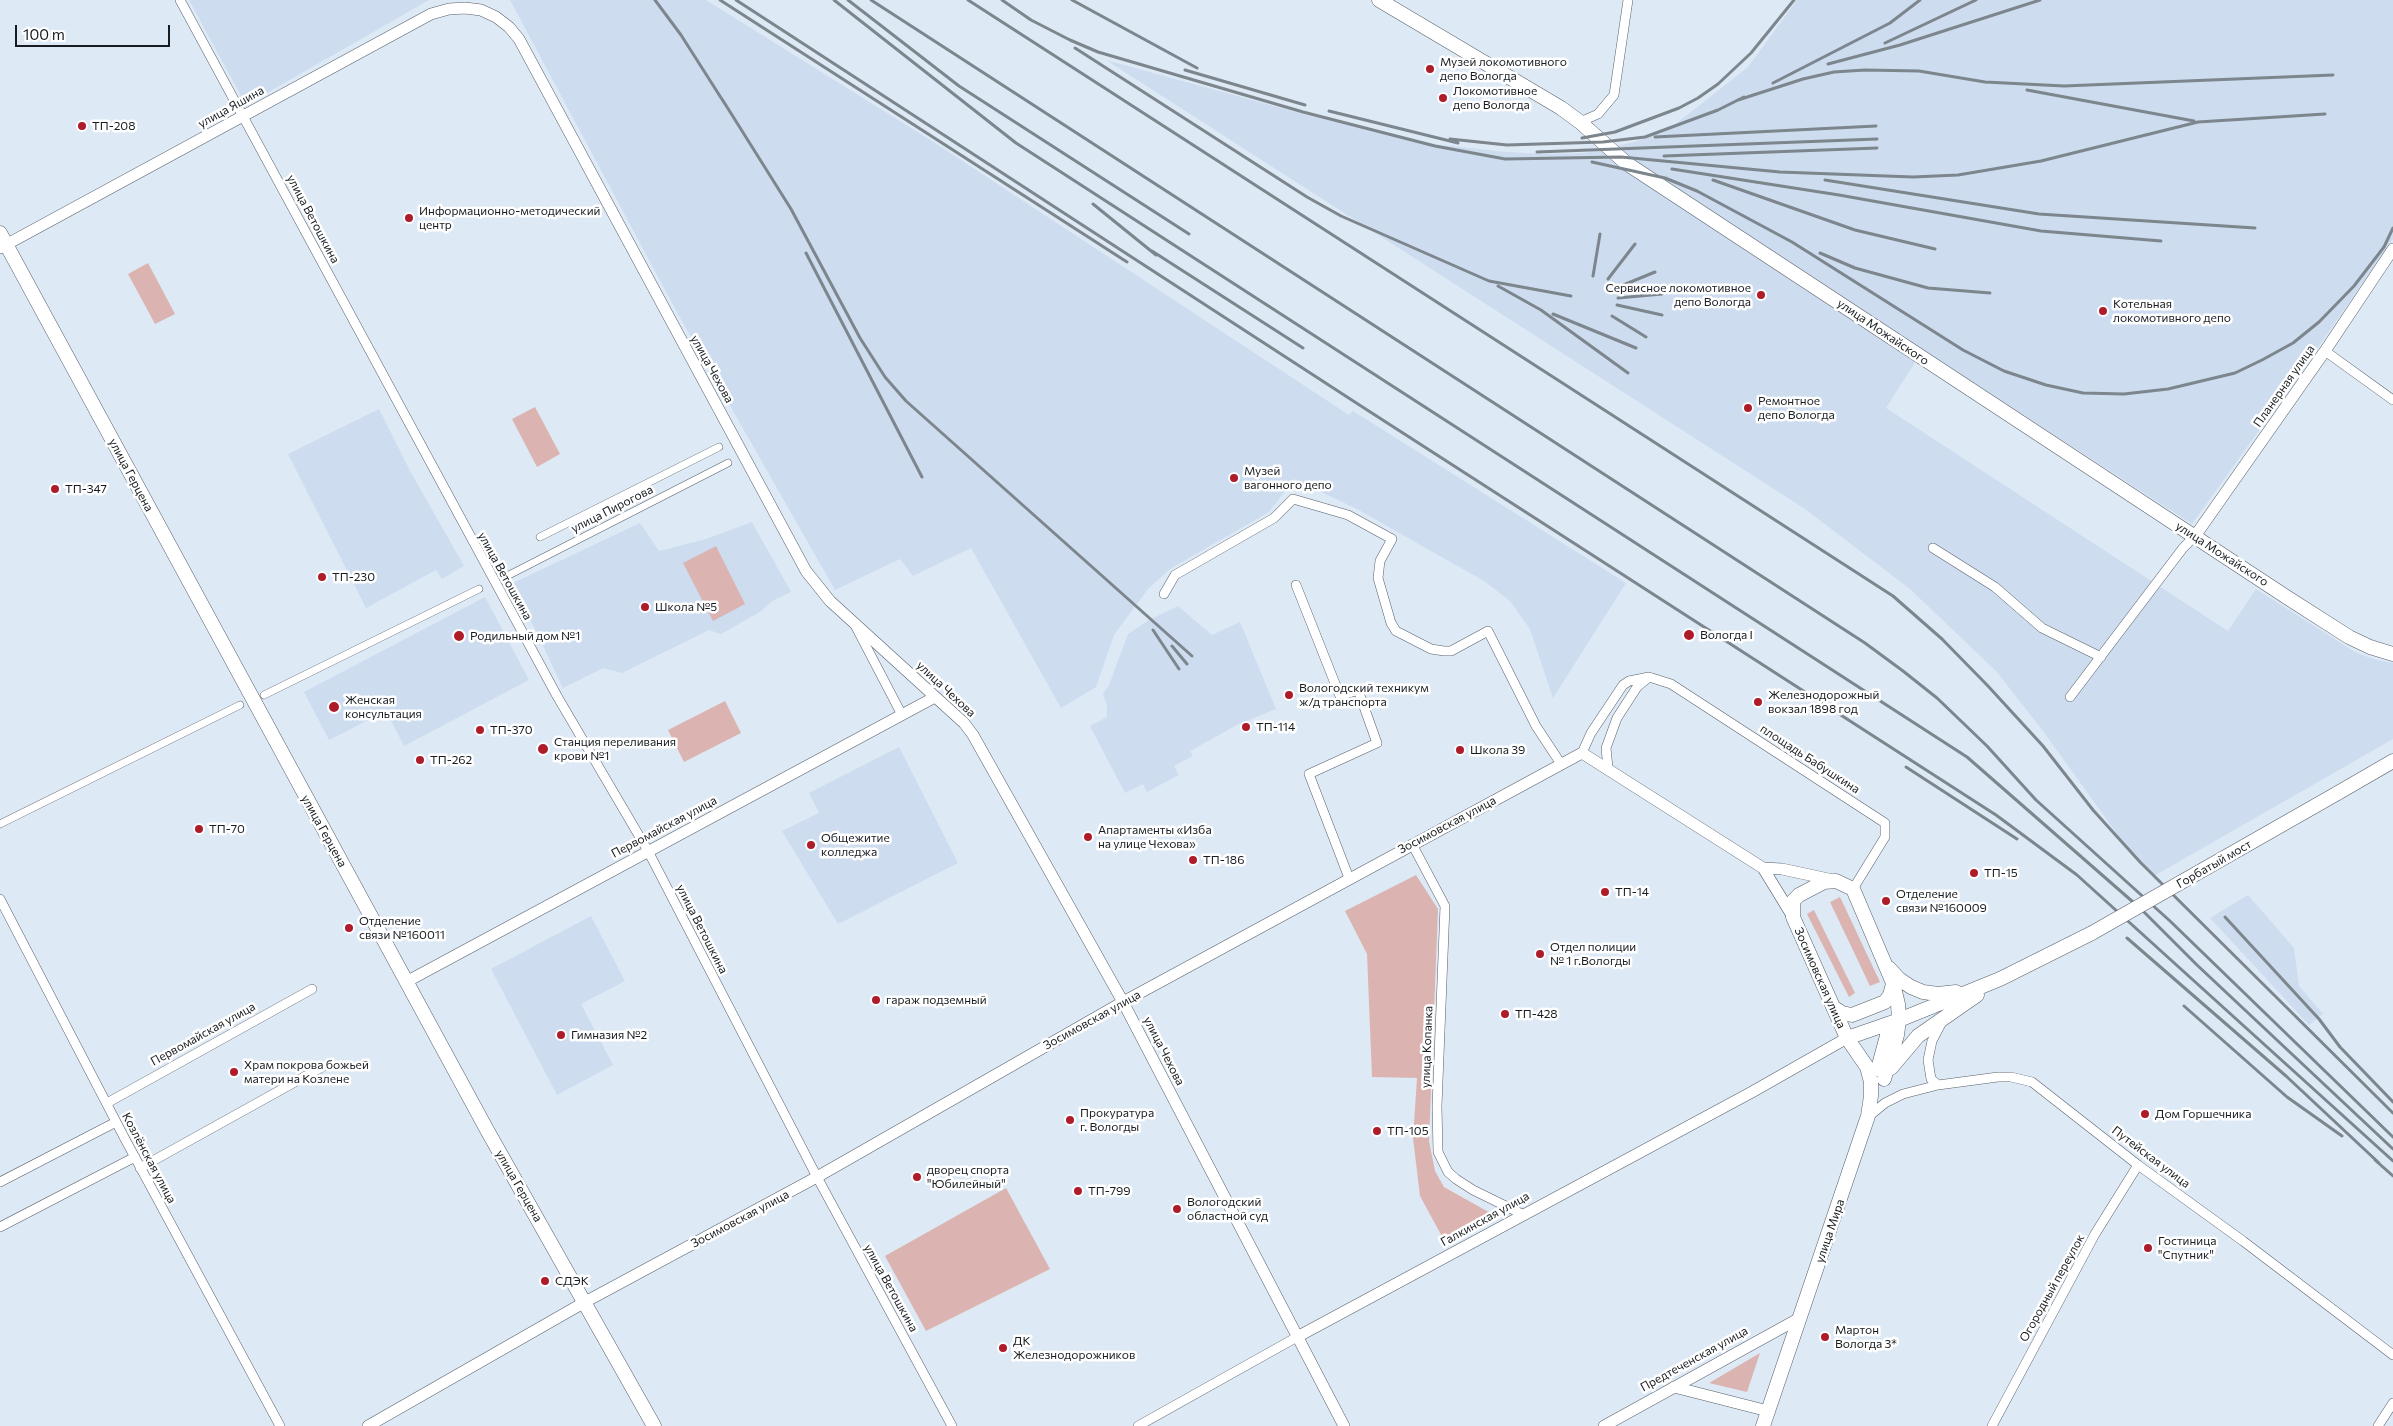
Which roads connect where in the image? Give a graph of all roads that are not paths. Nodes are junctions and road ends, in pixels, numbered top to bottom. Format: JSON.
{"nodes":[{"id":1,"x":180,"y":0,"type":"edge"},
{"id":2,"x":1379,"y":0,"type":"edge"},
{"id":3,"x":1628,"y":0,"type":"edge"},
{"id":4,"x":481,"y":10,"type":"joint"},
{"id":5,"x":244,"y":116,"type":"junction"},
{"id":6,"x":1580,"y":122,"type":"junction"},
{"id":7,"x":2,"y":242,"type":"edge"},
{"id":8,"x":2393,"y":249,"type":"edge"},
{"id":9,"x":2325,"y":351,"type":"junction"},
{"id":10,"x":2393,"y":400,"type":"edge"},
{"id":11,"x":719,"y":447,"type":"dead end"},
{"id":12,"x":728,"y":463,"type":"dead end"},
{"id":13,"x":2194,"y":536,"type":"junction"},
{"id":14,"x":540,"y":537,"type":"dead end"},
{"id":15,"x":1933,"y":548,"type":"dead end"},
{"id":16,"x":507,"y":576,"type":"dead end"},
{"id":17,"x":1296,"y":585,"type":"dead end"},
{"id":18,"x":479,"y":589,"type":"dead end"},
{"id":19,"x":1164,"y":594,"type":"dead end"},
{"id":20,"x":856,"y":626,"type":"junction"},
{"id":21,"x":2393,"y":654,"type":"edge"},
{"id":22,"x":2101,"y":657,"type":"junction"},
{"id":23,"x":1650,"y":677,"type":"junction"},
{"id":24,"x":264,"y":695,"type":"dead end"},
{"id":25,"x":935,"y":696,"type":"junction"},
{"id":26,"x":2070,"y":697,"type":"dead end"},
{"id":27,"x":240,"y":705,"type":"dead end"},
{"id":28,"x":902,"y":715,"type":"junction"},
{"id":29,"x":1582,"y":753,"type":"junction"},
{"id":30,"x":2393,"y":761,"type":"edge"},
{"id":31,"x":1561,"y":764,"type":"junction"},
{"id":32,"x":1608,"y":768,"type":"junction"},
{"id":33,"x":0,"y":824,"type":"edge"},
{"id":34,"x":1412,"y":844,"type":"junction"},
{"id":35,"x":648,"y":852,"type":"junction"},
{"id":36,"x":1763,"y":868,"type":"junction"},
{"id":37,"x":1349,"y":878,"type":"junction"},
{"id":38,"x":1836,"y":881,"type":"junction"},
{"id":39,"x":1855,"y":892,"type":"junction"},
{"id":40,"x":0,"y":899,"type":"edge"},
{"id":41,"x":1793,"y":917,"type":"junction"},
{"id":42,"x":1884,"y":961,"type":"junction"},
{"id":43,"x":2000,"y":979,"type":"junction"},
{"id":44,"x":406,"y":982,"type":"junction"},
{"id":45,"x":1893,"y":983,"type":"junction"},
{"id":46,"x":312,"y":989,"type":"dead end"},
{"id":47,"x":1123,"y":1002,"type":"junction"},
{"id":48,"x":1833,"y":1007,"type":"junction"},
{"id":49,"x":1944,"y":1017,"type":"junction"},
{"id":50,"x":1899,"y":1020,"type":"junction"},
{"id":51,"x":1847,"y":1038,"type":"junction"},
{"id":52,"x":322,"y":1067,"type":"dead end"},
{"id":53,"x":1884,"y":1079,"type":"junction"},
{"id":54,"x":1938,"y":1085,"type":"junction"},
{"id":55,"x":1871,"y":1096,"type":"junction"},
{"id":56,"x":107,"y":1103,"type":"junction"},
{"id":57,"x":1868,"y":1116,"type":"junction"},
{"id":58,"x":116,"y":1122,"type":"junction"},
{"id":59,"x":135,"y":1157,"type":"junction"},
{"id":60,"x":2138,"y":1165,"type":"junction"},
{"id":61,"x":140,"y":1168,"type":"junction"},
{"id":62,"x":817,"y":1177,"type":"junction"},
{"id":63,"x":0,"y":1182,"type":"edge"},
{"id":64,"x":1522,"y":1214,"type":"junction"},
{"id":65,"x":0,"y":1227,"type":"edge"},
{"id":66,"x":585,"y":1302,"type":"junction"},
{"id":67,"x":1798,"y":1319,"type":"junction"},
{"id":68,"x":1297,"y":1337,"type":"junction"},
{"id":69,"x":2393,"y":1355,"type":"edge"},
{"id":70,"x":1674,"y":1387,"type":"junction"},
{"id":71,"x":2393,"y":1403,"type":"edge"},
{"id":72,"x":1768,"y":1411,"type":"junction"},
{"id":73,"x":280,"y":1426,"type":"edge"},
{"id":74,"x":368,"y":1426,"type":"edge"},
{"id":75,"x":654,"y":1426,"type":"edge"},
{"id":76,"x":952,"y":1426,"type":"edge"},
{"id":77,"x":1138,"y":1426,"type":"edge"},
{"id":78,"x":1344,"y":1426,"type":"edge"},
{"id":79,"x":1604,"y":1426,"type":"edge"},
{"id":80,"x":1763,"y":1426,"type":"edge"},
{"id":81,"x":1992,"y":1426,"type":"edge"},
{"id":82,"x":2378,"y":1426,"type":"edge"}],
"edges":[{"from":1,"to":5,"type":"street","name":"улица Ветошкина"},
{"from":2,"to":6,"type":"main road","name":"улица Можайского"},
{"from":3,"to":6,"type":"street"},
{"from":4,"to":5,"type":"street","name":"улица Яшина"},
{"from":4,"to":20,"type":"street","name":"улица Чехова"},
{"from":5,"to":7,"type":"street","name":"улица Яшина"},
{"from":5,"to":35,"type":"street","name":"улица Ветошкина"},
{"from":6,"to":13,"type":"main road","name":"улица Можайского"},
{"from":7,"to":44,"type":"main road","name":"улица Герцена"},
{"from":8,"to":9,"type":"street","name":"Планерная улица"},
{"from":9,"to":10,"type":"street"},
{"from":9,"to":13,"type":"street","name":"Планерная улица"},
{"from":11,"to":14,"type":"street","name":"улица Пирогова"},
{"from":12,"to":16,"type":"street","name":"улица Пирогова"},
{"from":13,"to":21,"type":"main road","name":"улица Можайского"},
{"from":13,"to":22,"type":"street"},
{"from":15,"to":22,"type":"street"},
{"from":17,"to":37,"type":"street"},
{"from":18,"to":24,"type":"street"},
{"from":19,"to":31,"type":"street"},
{"from":20,"to":25,"type":"street","name":"улица Чехова"},
{"from":20,"to":28,"type":"street"},
{"from":22,"to":26,"type":"street"},
{"from":23,"to":29,"type":"street"},
{"from":23,"to":32,"type":"street"},
{"from":23,"to":39,"type":"street","name":"площадь Бабушкина"},
{"from":25,"to":28,"type":"street","name":"Первомайская улица"},
{"from":25,"to":47,"type":"street","name":"улица Чехова"},
{"from":27,"to":33,"type":"street"},
{"from":28,"to":35,"type":"street","name":"Первомайская улица"},
{"from":29,"to":31,"type":"street","name":"Зосимовская улица"},
{"from":29,"to":32,"type":"street","name":"Зосимовская улица"},
{"from":30,"to":43,"type":"main road","name":"Горбатый мост","bridge":true},
{"from":31,"to":34,"type":"street","name":"Зосимовская улица"},
{"from":32,"to":36,"type":"street","name":"Зосимовская улица"},
{"from":34,"to":37,"type":"street","name":"Зосимовская улица"},
{"from":34,"to":64,"type":"street","name":"улица Копанка"},
{"from":35,"to":44,"type":"street","name":"Первомайская улица"},
{"from":35,"to":62,"type":"street","name":"улица Ветошкина"},
{"from":36,"to":38,"type":"street"},
{"from":36,"to":41,"type":"street","name":"Зосимовская улица"},
{"from":37,"to":47,"type":"street","name":"Зосимовская улица"},
{"from":38,"to":39,"type":"main road"},
{"from":38,"to":41,"type":"main road","name":"Зосимовская улица"},
{"from":39,"to":42,"type":"main road"},
{"from":40,"to":56,"type":"street","name":"Козлёнская улица"},
{"from":41,"to":48,"type":"main road","name":"Зосимовская улица"},
{"from":42,"to":43,"type":"main road"},
{"from":42,"to":45,"type":"main road"},
{"from":43,"to":49,"type":"main road"},
{"from":43,"to":50,"type":"main road"},
{"from":44,"to":66,"type":"main road","name":"улица Герцена"},
{"from":45,"to":48,"type":"main road"},
{"from":45,"to":50,"type":"main road"},
{"from":46,"to":56,"type":"street","name":"Первомайская улица"},
{"from":47,"to":62,"type":"street","name":"Зосимовская улица"},
{"from":47,"to":68,"type":"street","name":"улица Чехова"},
{"from":48,"to":51,"type":"main road","name":"Зосимовская улица"},
{"from":49,"to":53,"type":"main road"},
{"from":49,"to":54,"type":"street"},
{"from":50,"to":51,"type":"main road"},
{"from":50,"to":53,"type":"main road"},
{"from":50,"to":55,"type":"main road"},
{"from":51,"to":55,"type":"main road","name":"улица Мира"},
{"from":51,"to":64,"type":"street","name":"Галкинская улица"},
{"from":52,"to":61,"type":"street"},
{"from":53,"to":57,"type":"main road"},
{"from":54,"to":57,"type":"street","name":"Путейская улица"},
{"from":54,"to":60,"type":"street","name":"Путейская улица"},
{"from":55,"to":57,"type":"main road","name":"улица Мира"},
{"from":56,"to":58,"type":"street","name":"Козлёнская улица"},
{"from":57,"to":67,"type":"main road","name":"улица Мира"},
{"from":58,"to":59,"type":"street","name":"Козлёнская улица"},
{"from":58,"to":63,"type":"street"},
{"from":59,"to":61,"type":"street","name":"Козлёнская улица"},
{"from":59,"to":65,"type":"street"},
{"from":60,"to":69,"type":"street","name":"Путейская улица"},
{"from":60,"to":81,"type":"street","name":"Огородный переулок"},
{"from":61,"to":73,"type":"street","name":"Козлёнская улица"},
{"from":62,"to":66,"type":"street","name":"Зосимовская улица"},
{"from":62,"to":76,"type":"street","name":"улица Ветошкина"},
{"from":64,"to":68,"type":"street","name":"Галкинская улица"},
{"from":66,"to":74,"type":"street","name":"Зосимовская улица"},
{"from":66,"to":75,"type":"main road","name":"улица Герцена"},
{"from":67,"to":70,"type":"street","name":"Предтеченская улица"},
{"from":67,"to":72,"type":"main road","name":"улица Мира"},
{"from":68,"to":77,"type":"street","name":"Галкинская улица"},
{"from":68,"to":78,"type":"street","name":"улица Чехова"},
{"from":70,"to":72,"type":"street"},
{"from":70,"to":79,"type":"street","name":"Предтеченская улица"},
{"from":71,"to":82,"type":"street"},
{"from":72,"to":80,"type":"main road","name":"улица Мира"}]}
